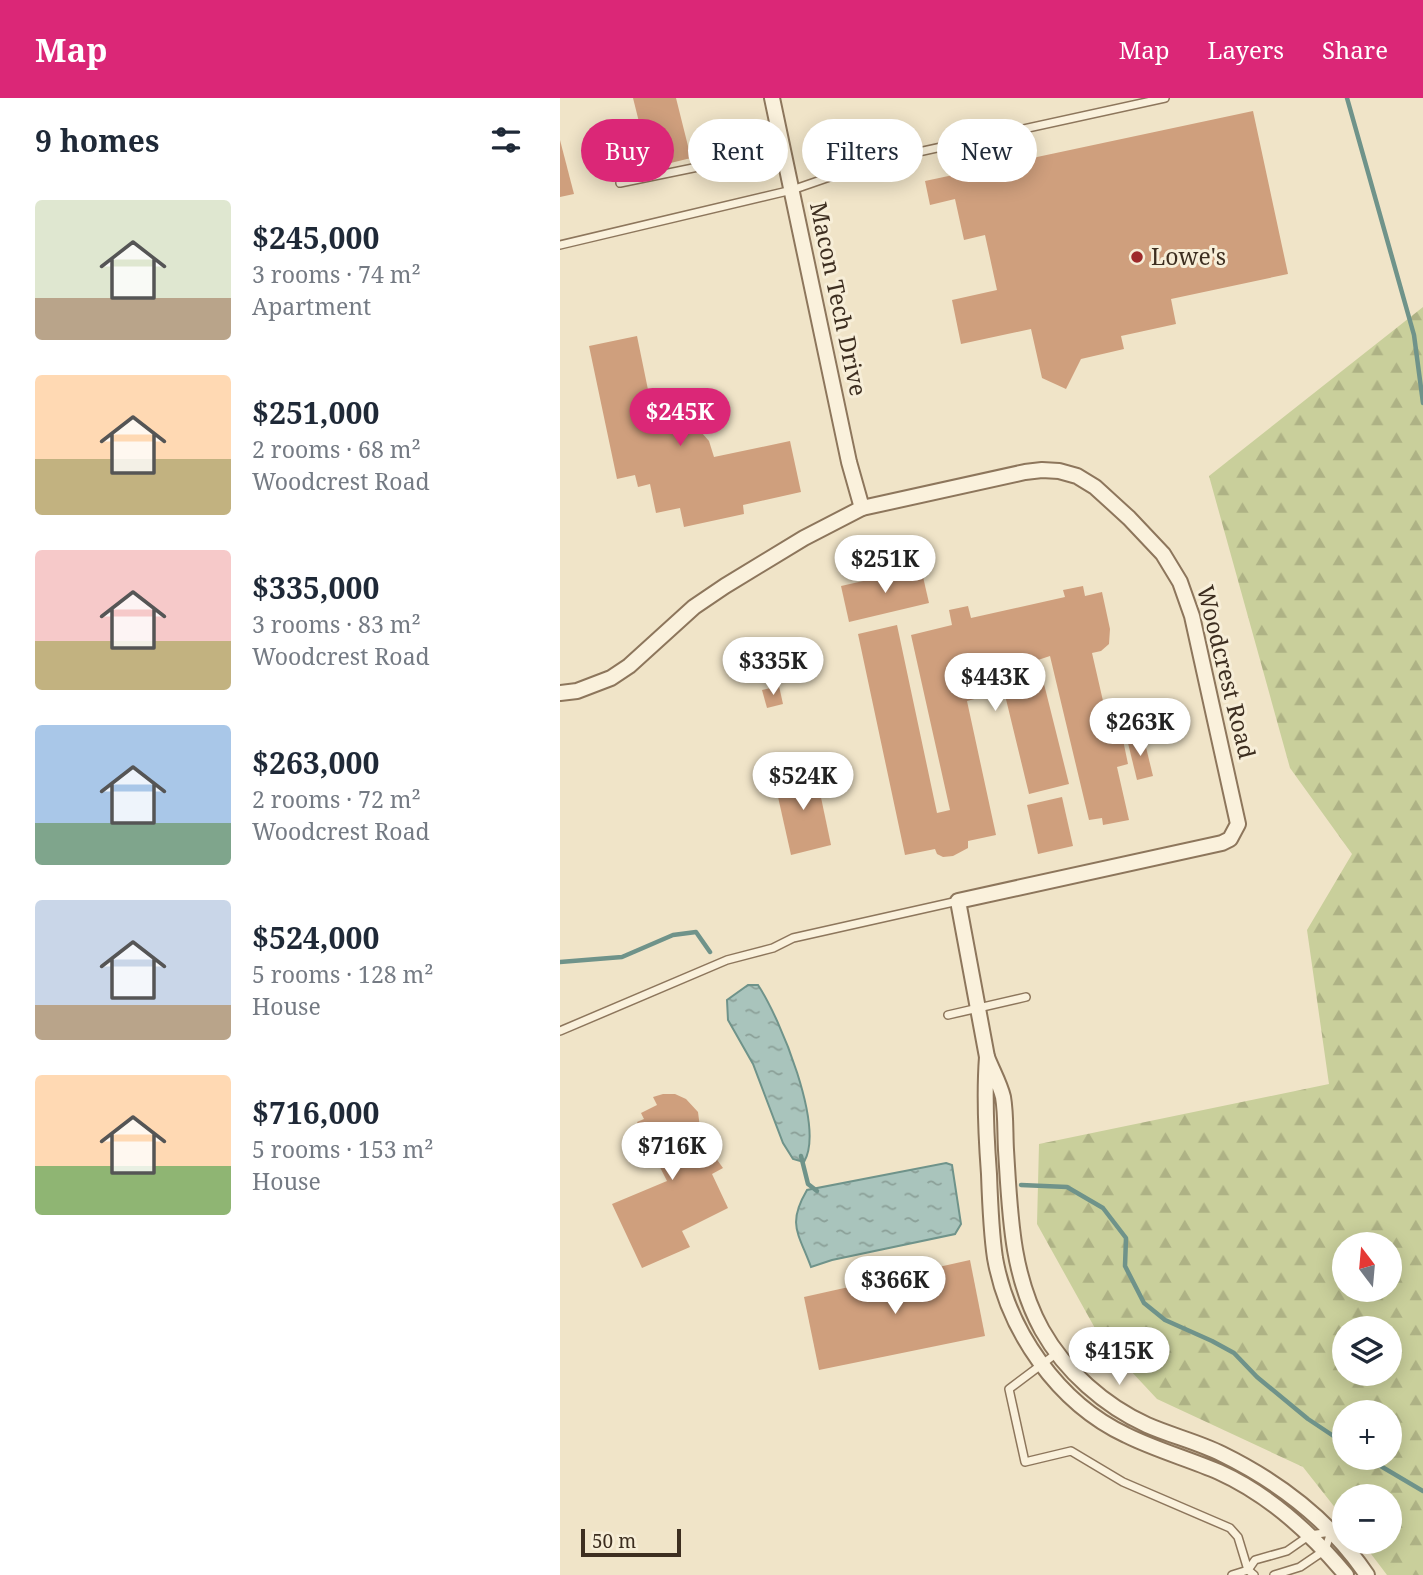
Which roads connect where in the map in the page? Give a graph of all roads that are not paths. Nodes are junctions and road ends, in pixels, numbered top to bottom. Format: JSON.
{"nodes":[{"id":1,"x":772,"y":98,"type":"edge"},
{"id":2,"x":1164,"y":98,"type":"edge"},
{"id":3,"x":688,"y":169,"type":"edge"},
{"id":4,"x":620,"y":183,"type":"dead end"},
{"id":5,"x":792,"y":190,"type":"junction"},
{"id":6,"x":560,"y":244,"type":"edge"},
{"id":7,"x":862,"y":508,"type":"junction"},
{"id":8,"x":560,"y":693,"type":"edge"},
{"id":9,"x":958,"y":901,"type":"junction"},
{"id":10,"x":1026,"y":997,"type":"dead end"},
{"id":11,"x":978,"y":1008,"type":"junction"},
{"id":12,"x":948,"y":1015,"type":"dead end"},
{"id":13,"x":560,"y":1031,"type":"edge"},
{"id":14,"x":987,"y":1057,"type":"junction"},
{"id":15,"x":1057,"y":1353,"type":"junction"},
{"id":16,"x":1042,"y":1364,"type":"junction"},
{"id":17,"x":1331,"y":1532,"type":"junction"},
{"id":18,"x":1310,"y":1535,"type":"junction"},
{"id":19,"x":1325,"y":1549,"type":"junction"},
{"id":20,"x":1251,"y":1573,"type":"edge"},
{"id":21,"x":1232,"y":1575,"type":"edge"},
{"id":22,"x":1274,"y":1575,"type":"edge"},
{"id":23,"x":1346,"y":1575,"type":"edge"},
{"id":24,"x":1367,"y":1575,"type":"edge"}],
"edges":[{"from":1,"to":5,"type":"street","name":"Macon Tech Drive"},
{"from":2,"to":5,"type":"lane"},
{"from":3,"to":4,"type":"lane"},
{"from":5,"to":6,"type":"lane"},
{"from":5,"to":7,"type":"street","name":"Macon Tech Drive"},
{"from":7,"to":8,"type":"street","name":"Woodcrest Road"},
{"from":7,"to":9,"type":"street","name":"Woodcrest Road"},
{"from":9,"to":11,"type":"street"},
{"from":9,"to":13,"type":"lane"},
{"from":10,"to":11,"type":"lane"},
{"from":11,"to":12,"type":"lane"},
{"from":11,"to":14,"type":"street"},
{"from":14,"to":15,"type":"street"},
{"from":14,"to":16,"type":"street"},
{"from":15,"to":16,"type":"lane"},
{"from":15,"to":17,"type":"street"},
{"from":16,"to":18,"type":"street"},
{"from":16,"to":20,"type":"lane"},
{"from":17,"to":18,"type":"lane"},
{"from":17,"to":19,"type":"lane"},
{"from":17,"to":24,"type":"street"},
{"from":18,"to":19,"type":"street"},
{"from":18,"to":20,"type":"lane"},
{"from":19,"to":22,"type":"lane"},
{"from":19,"to":23,"type":"street"},
{"from":20,"to":21,"type":"lane"}]}
